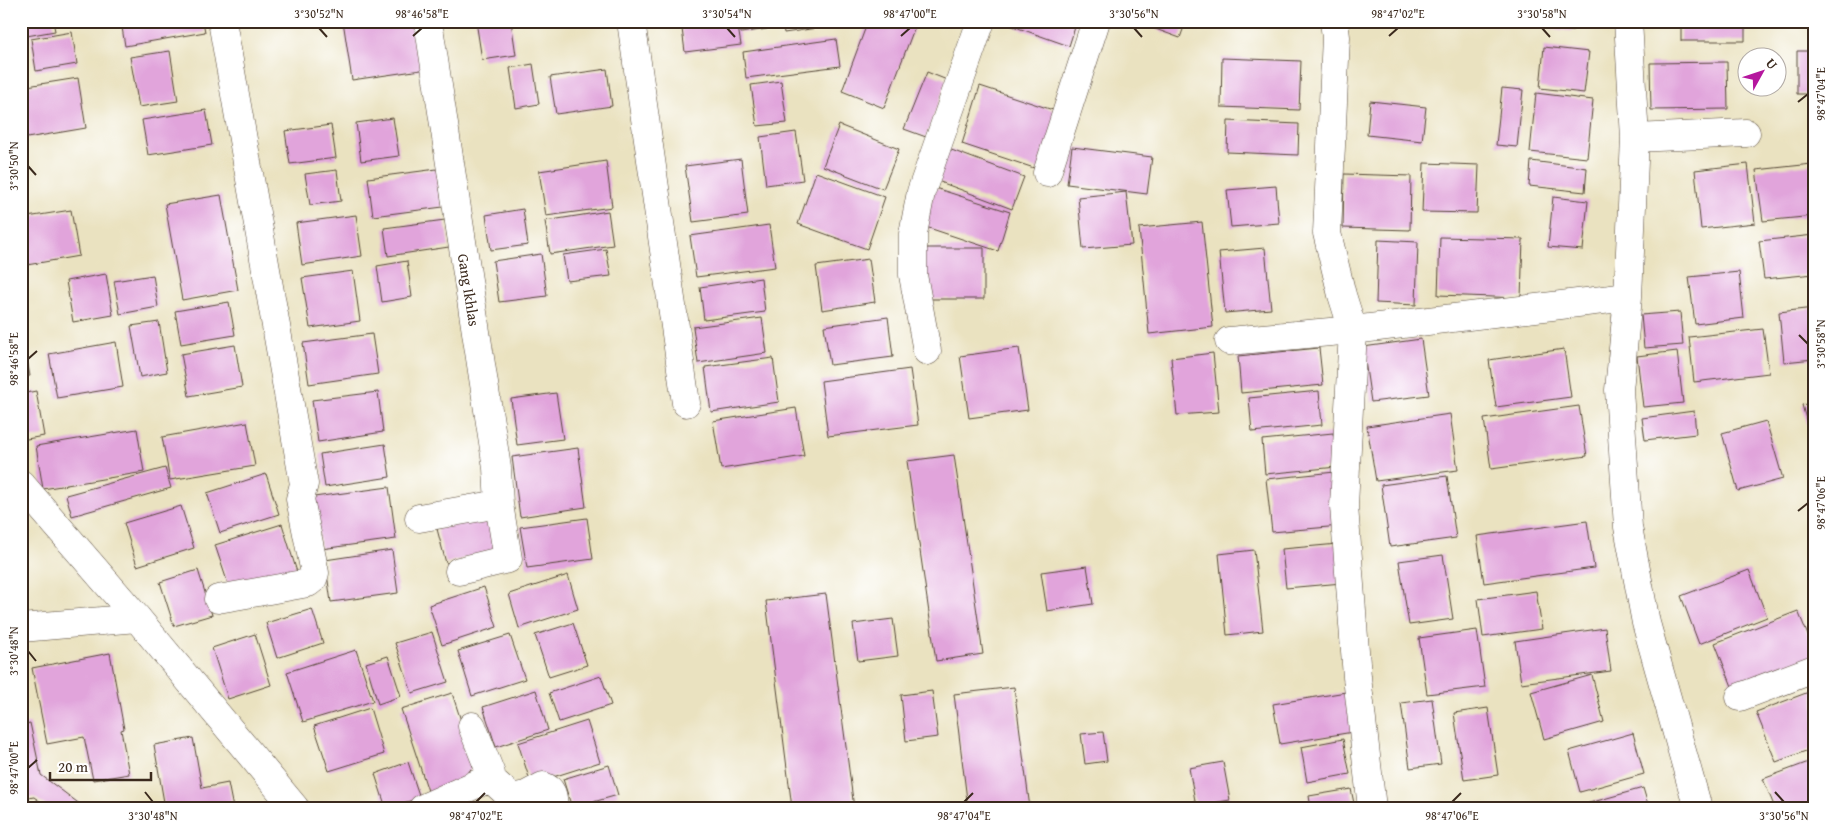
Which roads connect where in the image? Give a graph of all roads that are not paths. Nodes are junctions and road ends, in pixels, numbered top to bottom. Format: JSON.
{"nodes":[{"id":1,"x":222,"y":21,"type":"edge"},
{"id":2,"x":428,"y":21,"type":"edge"},
{"id":3,"x":631,"y":21,"type":"edge"},
{"id":4,"x":982,"y":21,"type":"edge"},
{"id":5,"x":1096,"y":21,"type":"edge"},
{"id":6,"x":1334,"y":21,"type":"edge"},
{"id":7,"x":1628,"y":21,"type":"edge"},
{"id":8,"x":1746,"y":133,"type":"dead end"},
{"id":9,"x":1635,"y":138,"type":"junction"},
{"id":10,"x":1047,"y":173,"type":"dead end"},
{"id":11,"x":1628,"y":297,"type":"junction"},
{"id":12,"x":1354,"y":330,"type":"junction"},
{"id":13,"x":1229,"y":341,"type":"dead end"},
{"id":14,"x":927,"y":351,"type":"dead end"},
{"id":15,"x":686,"y":403,"type":"dead end"},
{"id":16,"x":21,"y":484,"type":"edge"},
{"id":17,"x":499,"y":504,"type":"junction"},
{"id":18,"x":419,"y":518,"type":"dead end"},
{"id":19,"x":459,"y":571,"type":"dead end"},
{"id":20,"x":218,"y":599,"type":"dead end"},
{"id":21,"x":137,"y":618,"type":"junction"},
{"id":22,"x":21,"y":628,"type":"edge"},
{"id":23,"x":1814,"y":669,"type":"edge"},
{"id":24,"x":1740,"y":697,"type":"dead end"},
{"id":25,"x":472,"y":726,"type":"dead end"},
{"id":26,"x":490,"y":778,"type":"junction"},
{"id":27,"x":295,"y":808,"type":"edge"},
{"id":28,"x":423,"y":808,"type":"edge"},
{"id":29,"x":554,"y":808,"type":"edge"},
{"id":30,"x":1372,"y":808,"type":"edge"},
{"id":31,"x":1698,"y":808,"type":"edge"}],
"edges":[{"from":1,"to":20,"type":"street"},
{"from":2,"to":17,"type":"street","name":"Gang Ikhlas"},
{"from":3,"to":15,"type":"street"},
{"from":4,"to":14,"type":"street"},
{"from":5,"to":10,"type":"street"},
{"from":6,"to":12,"type":"street"},
{"from":7,"to":9,"type":"street"},
{"from":8,"to":9,"type":"street"},
{"from":9,"to":11,"type":"street"},
{"from":11,"to":12,"type":"street"},
{"from":11,"to":31,"type":"street"},
{"from":12,"to":13,"type":"street"},
{"from":12,"to":30,"type":"street"},
{"from":16,"to":21,"type":"street"},
{"from":17,"to":18,"type":"street"},
{"from":17,"to":19,"type":"street","name":"Gang Ikhlas"},
{"from":21,"to":22,"type":"street"},
{"from":21,"to":27,"type":"street"},
{"from":23,"to":24,"type":"street"},
{"from":25,"to":26,"type":"street"},
{"from":26,"to":28,"type":"street"},
{"from":26,"to":29,"type":"street"}]}
